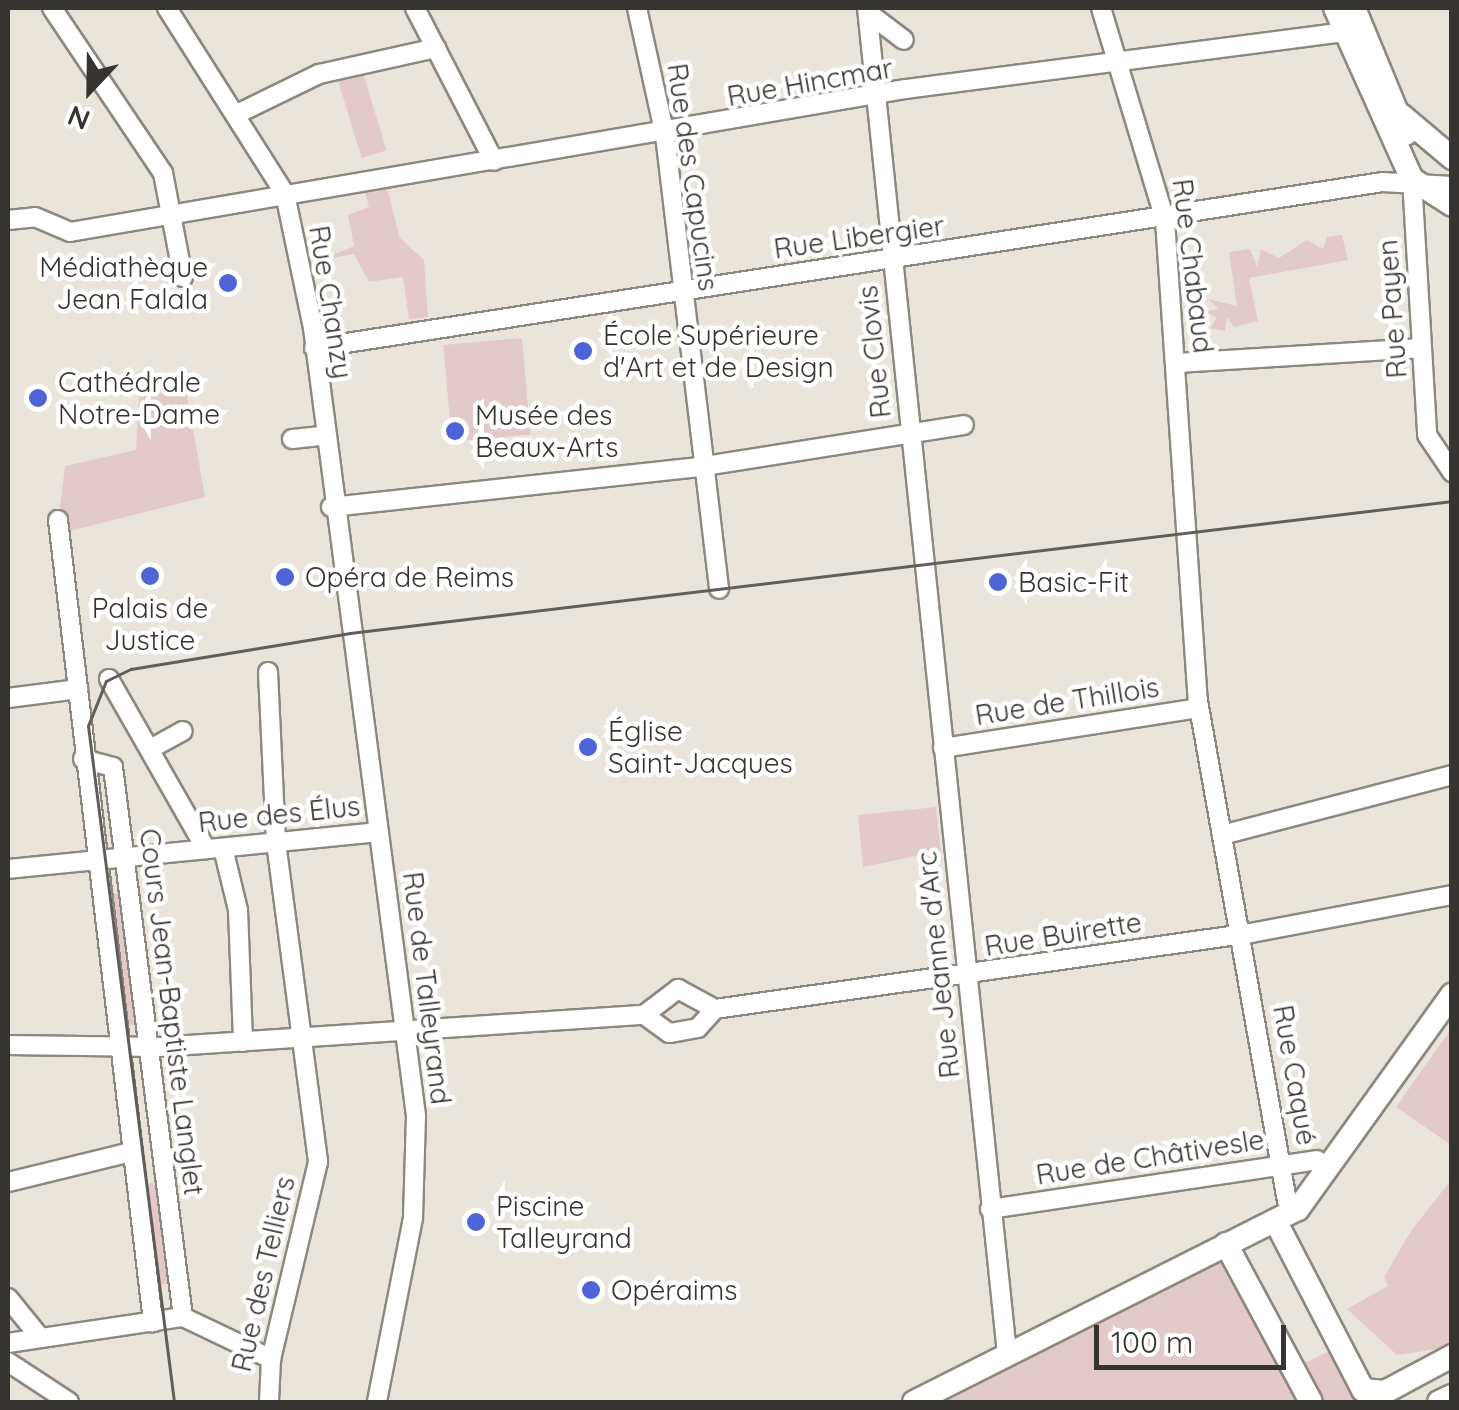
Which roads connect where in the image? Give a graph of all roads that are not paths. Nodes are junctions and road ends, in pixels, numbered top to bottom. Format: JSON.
{"nodes":[{"id":1,"x":52,"y":8,"type":"edge"},
{"id":2,"x":167,"y":8,"type":"edge"},
{"id":3,"x":415,"y":8,"type":"edge"},
{"id":4,"x":637,"y":8,"type":"edge"},
{"id":5,"x":867,"y":8,"type":"edge"},
{"id":6,"x":1101,"y":8,"type":"edge"},
{"id":7,"x":1335,"y":8,"type":"edge"},
{"id":8,"x":1354,"y":8,"type":"edge"},
{"id":9,"x":1346,"y":32,"type":"junction"},
{"id":10,"x":904,"y":40,"type":"dead end"},
{"id":11,"x":436,"y":48,"type":"junction"},
{"id":12,"x":1120,"y":65,"type":"junction"},
{"id":13,"x":876,"y":96,"type":"junction"},
{"id":14,"x":241,"y":112,"type":"junction"},
{"id":15,"x":1401,"y":115,"type":"junction"},
{"id":16,"x":665,"y":135,"type":"junction"},
{"id":17,"x":1452,"y":158,"type":"edge"},
{"id":18,"x":494,"y":161,"type":"junction"},
{"id":19,"x":1412,"y":179,"type":"junction"},
{"id":20,"x":1452,"y":186,"type":"edge"},
{"id":21,"x":285,"y":194,"type":"junction"},
{"id":22,"x":1452,"y":204,"type":"edge"},
{"id":23,"x":176,"y":216,"type":"junction"},
{"id":24,"x":8,"y":217,"type":"edge"},
{"id":25,"x":1165,"y":220,"type":"junction"},
{"id":26,"x":892,"y":260,"type":"junction"},
{"id":27,"x":183,"y":278,"type":"dead end"},
{"id":28,"x":681,"y":292,"type":"junction"},
{"id":29,"x":314,"y":348,"type":"junction"},
{"id":30,"x":1422,"y":348,"type":"junction"},
{"id":31,"x":1178,"y":363,"type":"junction"},
{"id":32,"x":964,"y":425,"type":"dead end"},
{"id":33,"x":910,"y":435,"type":"junction"},
{"id":34,"x":322,"y":436,"type":"junction"},
{"id":35,"x":292,"y":439,"type":"dead end"},
{"id":36,"x":703,"y":467,"type":"junction"},
{"id":37,"x":1452,"y":472,"type":"edge"},
{"id":38,"x":331,"y":507,"type":"junction"},
{"id":39,"x":58,"y":520,"type":"dead end"},
{"id":40,"x":924,"y":572,"type":"joint"},
{"id":41,"x":719,"y":589,"type":"dead end"},
{"id":42,"x":350,"y":639,"type":"joint"},
{"id":43,"x":268,"y":672,"type":"dead end"},
{"id":44,"x":110,"y":679,"type":"dead end"},
{"id":45,"x":78,"y":689,"type":"junction"},
{"id":46,"x":8,"y":698,"type":"edge"},
{"id":47,"x":1199,"y":708,"type":"junction"},
{"id":48,"x":183,"y":731,"type":"dead end"},
{"id":49,"x":152,"y":748,"type":"junction"},
{"id":50,"x":943,"y":748,"type":"junction"},
{"id":51,"x":83,"y":759,"type":"junction"},
{"id":52,"x":1452,"y":775,"type":"edge"},
{"id":53,"x":377,"y":832,"type":"junction"},
{"id":54,"x":1222,"y":835,"type":"junction"},
{"id":55,"x":276,"y":842,"type":"junction"},
{"id":56,"x":214,"y":849,"type":"junction"},
{"id":57,"x":125,"y":858,"type":"junction"},
{"id":58,"x":96,"y":860,"type":"junction"},
{"id":59,"x":8,"y":870,"type":"edge"},
{"id":60,"x":1452,"y":894,"type":"edge"},
{"id":61,"x":1240,"y":934,"type":"junction"},
{"id":62,"x":965,"y":976,"type":"junction"},
{"id":63,"x":1452,"y":995,"type":"edge"},
{"id":64,"x":715,"y":1008,"type":"junction"},
{"id":65,"x":644,"y":1015,"type":"junction"},
{"id":66,"x":409,"y":1031,"type":"junction"},
{"id":67,"x":300,"y":1038,"type":"junction"},
{"id":68,"x":243,"y":1042,"type":"junction"},
{"id":69,"x":8,"y":1045,"type":"edge"},
{"id":70,"x":153,"y":1047,"type":"junction"},
{"id":71,"x":117,"y":1048,"type":"junction"},
{"id":72,"x":1352,"y":1125,"type":"junction"},
{"id":73,"x":131,"y":1152,"type":"junction"},
{"id":74,"x":1317,"y":1160,"type":"junction"},
{"id":75,"x":1280,"y":1165,"type":"junction"},
{"id":76,"x":8,"y":1182,"type":"edge"},
{"id":77,"x":1287,"y":1201,"type":"junction"},
{"id":78,"x":990,"y":1209,"type":"junction"},
{"id":79,"x":1278,"y":1224,"type":"junction"},
{"id":80,"x":1226,"y":1244,"type":"junction"},
{"id":81,"x":180,"y":1297,"type":"junction"},
{"id":82,"x":8,"y":1298,"type":"edge"},
{"id":83,"x":150,"y":1300,"type":"junction"},
{"id":84,"x":183,"y":1316,"type":"junction"},
{"id":85,"x":153,"y":1322,"type":"junction"},
{"id":86,"x":40,"y":1336,"type":"junction"},
{"id":87,"x":8,"y":1343,"type":"edge"},
{"id":88,"x":1006,"y":1353,"type":"junction"},
{"id":89,"x":1452,"y":1356,"type":"edge"},
{"id":90,"x":271,"y":1359,"type":"junction"},
{"id":91,"x":8,"y":1362,"type":"edge"},
{"id":92,"x":1452,"y":1370,"type":"edge"},
{"id":93,"x":1452,"y":1396,"type":"edge"},
{"id":94,"x":62,"y":1400,"type":"edge"},
{"id":95,"x":269,"y":1402,"type":"edge"},
{"id":96,"x":378,"y":1402,"type":"edge"},
{"id":97,"x":914,"y":1402,"type":"edge"},
{"id":98,"x":1311,"y":1402,"type":"edge"},
{"id":99,"x":1398,"y":1402,"type":"edge"},
{"id":100,"x":1439,"y":1402,"type":"edge"}],
"edges":[{"from":1,"to":23,"type":"street"},
{"from":2,"to":14,"type":"street","name":"Rue Chanzy"},
{"from":3,"to":11,"type":"street"},
{"from":4,"to":16,"type":"street","name":"Rue des Capucins"},
{"from":5,"to":10,"type":"street"},
{"from":5,"to":13,"type":"street","name":"Rue Clovis"},
{"from":6,"to":12,"type":"street","name":"Rue Chabaud"},
{"from":7,"to":9,"type":"main road"},
{"from":8,"to":15,"type":"main road"},
{"from":9,"to":12,"type":"street","name":"Rue Hincmar"},
{"from":9,"to":19,"type":"main road"},
{"from":11,"to":14,"type":"street"},
{"from":11,"to":18,"type":"street"},
{"from":12,"to":13,"type":"street","name":"Rue Hincmar"},
{"from":12,"to":25,"type":"street","name":"Rue Chabaud"},
{"from":13,"to":16,"type":"street","name":"Rue Hincmar"},
{"from":13,"to":26,"type":"street","name":"Rue Clovis"},
{"from":14,"to":21,"type":"street","name":"Rue Chanzy"},
{"from":15,"to":17,"type":"main road"},
{"from":15,"to":19,"type":"main road"},
{"from":16,"to":18,"type":"street","name":"Rue Hincmar"},
{"from":16,"to":28,"type":"street","name":"Rue des Capucins"},
{"from":18,"to":21,"type":"street","name":"Rue Hincmar"},
{"from":19,"to":20,"type":"street","name":"Rue Libergier"},
{"from":19,"to":22,"type":"main road"},
{"from":19,"to":25,"type":"street","name":"Rue Libergier"},
{"from":19,"to":30,"type":"street","name":"Rue Payen"},
{"from":21,"to":23,"type":"street","name":"Rue Hincmar"},
{"from":21,"to":29,"type":"street","name":"Rue Chanzy"},
{"from":23,"to":24,"type":"street","name":"Rue Hincmar"},
{"from":23,"to":27,"type":"street"},
{"from":25,"to":26,"type":"street","name":"Rue Libergier"},
{"from":25,"to":31,"type":"street","name":"Rue Chabaud"},
{"from":26,"to":28,"type":"street","name":"Rue Libergier"},
{"from":26,"to":33,"type":"street","name":"Rue Clovis"},
{"from":28,"to":29,"type":"street","name":"Rue Libergier"},
{"from":28,"to":36,"type":"street","name":"Rue des Capucins"},
{"from":29,"to":34,"type":"street","name":"Rue Chanzy"},
{"from":30,"to":31,"type":"street"},
{"from":30,"to":37,"type":"street","name":"Rue Payen"},
{"from":31,"to":47,"type":"street","name":"Rue Chabaud"},
{"from":32,"to":33,"type":"street"},
{"from":33,"to":36,"type":"street"},
{"from":33,"to":40,"type":"street","name":"Rue Clovis"},
{"from":34,"to":35,"type":"street"},
{"from":34,"to":38,"type":"street","name":"Rue Chanzy"},
{"from":36,"to":38,"type":"street"},
{"from":36,"to":41,"type":"street","name":"Rue des Capucins"},
{"from":38,"to":42,"type":"street","name":"Rue Chanzy"},
{"from":39,"to":45,"type":"street","name":"Cours Jean-Baptiste Langlet"},
{"from":40,"to":50,"type":"street","name":"Rue Jeanne d'Arc"},
{"from":42,"to":53,"type":"street","name":"Rue de Talleyrand"},
{"from":43,"to":55,"type":"street","name":"Rue des Telliers"},
{"from":44,"to":49,"type":"street"},
{"from":45,"to":46,"type":"street"},
{"from":45,"to":51,"type":"street","name":"Cours Jean-Baptiste Langlet"},
{"from":47,"to":50,"type":"street","name":"Rue de Thillois"},
{"from":47,"to":54,"type":"street","name":"Rue Caqué"},
{"from":48,"to":49,"type":"street"},
{"from":49,"to":56,"type":"street"},
{"from":50,"to":62,"type":"street","name":"Rue Jeanne d'Arc"},
{"from":51,"to":57,"type":"street","name":"Cours Jean-Baptiste Langlet"},
{"from":51,"to":58,"type":"street","name":"Cours Jean-Baptiste Langlet"},
{"from":52,"to":54,"type":"street"},
{"from":53,"to":55,"type":"street","name":"Rue des Élus"},
{"from":53,"to":66,"type":"street","name":"Rue de Talleyrand"},
{"from":54,"to":61,"type":"street","name":"Rue Caqué"},
{"from":55,"to":56,"type":"street","name":"Rue des Élus"},
{"from":55,"to":67,"type":"street","name":"Rue des Telliers"},
{"from":56,"to":57,"type":"street","name":"Rue des Élus"},
{"from":56,"to":68,"type":"street"},
{"from":57,"to":58,"type":"street","name":"Rue des Élus"},
{"from":57,"to":70,"type":"street","name":"Cours Jean-Baptiste Langlet"},
{"from":58,"to":59,"type":"street","name":"Rue des Élus"},
{"from":58,"to":71,"type":"street","name":"Cours Jean-Baptiste Langlet"},
{"from":60,"to":61,"type":"street","name":"Rue Buirette"},
{"from":61,"to":62,"type":"street","name":"Rue Buirette"},
{"from":61,"to":75,"type":"street","name":"Rue Caqué"},
{"from":62,"to":64,"type":"street","name":"Rue Buirette"},
{"from":62,"to":78,"type":"street","name":"Rue Jeanne d'Arc"},
{"from":63,"to":72,"type":"main road"},
{"from":64,"to":65,"type":"street"},
{"from":64,"to":65,"type":"street"},
{"from":65,"to":66,"type":"street"},
{"from":66,"to":67,"type":"street"},
{"from":66,"to":96,"type":"street","name":"Rue de Talleyrand"},
{"from":67,"to":68,"type":"street"},
{"from":67,"to":90,"type":"street","name":"Rue des Telliers"},
{"from":68,"to":70,"type":"street"},
{"from":69,"to":71,"type":"street"},
{"from":70,"to":71,"type":"street"},
{"from":70,"to":81,"type":"street","name":"Cours Jean-Baptiste Langlet"},
{"from":71,"to":73,"type":"street","name":"Cours Jean-Baptiste Langlet"},
{"from":72,"to":74,"type":"main road"},
{"from":72,"to":79,"type":"main road"},
{"from":73,"to":76,"type":"street"},
{"from":73,"to":83,"type":"street","name":"Cours Jean-Baptiste Langlet"},
{"from":74,"to":75,"type":"street","name":"Rue de Châtivesle"},
{"from":74,"to":77,"type":"main road"},
{"from":75,"to":77,"type":"street","name":"Rue Caqué"},
{"from":75,"to":78,"type":"street","name":"Rue de Châtivesle"},
{"from":77,"to":79,"type":"main road"},
{"from":77,"to":80,"type":"main road"},
{"from":78,"to":88,"type":"street","name":"Rue Jeanne d'Arc"},
{"from":79,"to":80,"type":"main road"},
{"from":79,"to":89,"type":"main road"},
{"from":80,"to":88,"type":"main road"},
{"from":80,"to":98,"type":"main road"},
{"from":81,"to":83,"type":"street"},
{"from":81,"to":84,"type":"street","name":"Cours Jean-Baptiste Langlet"},
{"from":82,"to":86,"type":"street"},
{"from":83,"to":85,"type":"street","name":"Cours Jean-Baptiste Langlet"},
{"from":84,"to":85,"type":"street"},
{"from":84,"to":90,"type":"street"},
{"from":85,"to":86,"type":"street"},
{"from":86,"to":87,"type":"street"},
{"from":88,"to":97,"type":"main road"},
{"from":90,"to":95,"type":"street","name":"Rue des Telliers"},
{"from":91,"to":94,"type":"street"},
{"from":92,"to":99,"type":"main road"},
{"from":93,"to":100,"type":"main road"}]}
